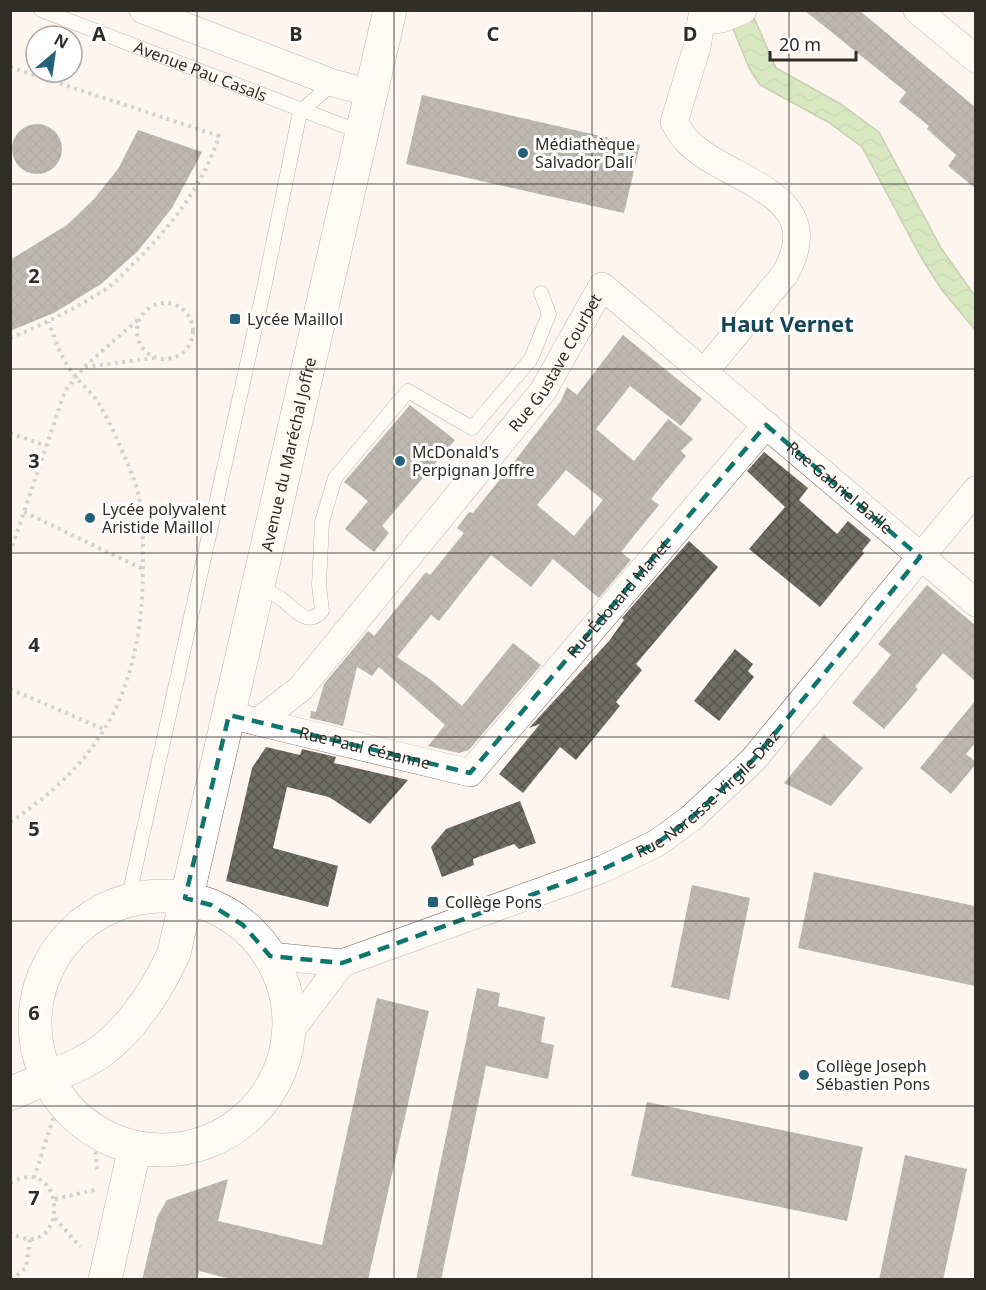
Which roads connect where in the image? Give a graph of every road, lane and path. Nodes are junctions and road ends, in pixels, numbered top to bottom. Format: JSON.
{"nodes":[{"id":1,"x":41,"y":10,"type":"edge"},
{"id":2,"x":143,"y":10,"type":"edge"},
{"id":3,"x":390,"y":10,"type":"edge"},
{"id":4,"x":917,"y":10,"type":"edge"},
{"id":5,"x":717,"y":16,"type":"edge"},
{"id":6,"x":975,"y":59,"type":"edge"},
{"id":7,"x":10,"y":67,"type":"edge"},
{"id":8,"x":333,"y":83,"type":"junction"},
{"id":9,"x":371,"y":93,"type":"junction"},
{"id":10,"x":300,"y":112,"type":"junction"},
{"id":11,"x":360,"y":132,"type":"junction"},
{"id":12,"x":541,"y":293,"type":"dead end"},
{"id":13,"x":141,"y":317,"type":"junction"},
{"id":14,"x":49,"y":322,"type":"junction"},
{"id":15,"x":10,"y":338,"type":"edge"},
{"id":16,"x":155,"y":358,"type":"junction"},
{"id":17,"x":84,"y":367,"type":"junction"},
{"id":18,"x":705,"y":371,"type":"junction"},
{"id":19,"x":76,"y":378,"type":"junction"},
{"id":20,"x":766,"y":425,"type":"junction"},
{"id":21,"x":10,"y":433,"type":"edge"},
{"id":22,"x":46,"y":446,"type":"junction"},
{"id":23,"x":975,"y":490,"type":"edge"},
{"id":24,"x":24,"y":512,"type":"junction"},
{"id":25,"x":10,"y":553,"type":"edge"},
{"id":26,"x":920,"y":557,"type":"junction"},
{"id":27,"x":143,"y":569,"type":"junction"},
{"id":28,"x":256,"y":587,"type":"junction"},
{"id":29,"x":975,"y":603,"type":"edge"},
{"id":30,"x":10,"y":689,"type":"edge"},
{"id":31,"x":243,"y":718,"type":"junction"},
{"id":32,"x":106,"y":730,"type":"junction"},
{"id":33,"x":470,"y":773,"type":"joint"},
{"id":34,"x":10,"y":822,"type":"edge"},
{"id":35,"x":185,"y":898,"type":"junction"},
{"id":36,"x":128,"y":900,"type":"junction"},
{"id":37,"x":270,"y":956,"type":"junction"},
{"id":38,"x":342,"y":963,"type":"junction"},
{"id":39,"x":289,"y":1033,"type":"junction"},
{"id":40,"x":53,"y":1087,"type":"junction"},
{"id":41,"x":10,"y":1094,"type":"edge"},
{"id":42,"x":135,"y":1147,"type":"junction"},
{"id":43,"x":34,"y":1178,"type":"junction"},
{"id":44,"x":10,"y":1183,"type":"edge"},
{"id":45,"x":10,"y":1233,"type":"edge"},
{"id":46,"x":30,"y":1238,"type":"junction"},
{"id":47,"x":11,"y":1280,"type":"edge"},
{"id":48,"x":105,"y":1280,"type":"edge"}],
"edges":[{"from":1,"to":10,"type":"lane","name":"Avenue Pau Casals"},
{"from":2,"to":8,"type":"street"},
{"from":3,"to":9,"type":"main road","name":"Avenue du Maréchal Joffre"},
{"from":4,"to":6,"type":"street"},
{"from":5,"to":18,"type":"street"},
{"from":7,"to":14,"type":"path"},
{"from":8,"to":9,"type":"street"},
{"from":8,"to":10,"type":"lane"},
{"from":9,"to":11,"type":"main road","name":"Avenue du Maréchal Joffre"},
{"from":10,"to":11,"type":"lane","name":"Avenue Pau Casals"},
{"from":10,"to":36,"type":"lane"},
{"from":11,"to":28,"type":"main road","name":"Avenue du Maréchal Joffre"},
{"from":12,"to":28,"type":"lane"},
{"from":13,"to":16,"type":"path"},
{"from":13,"to":16,"type":"path"},
{"from":13,"to":17,"type":"path"},
{"from":14,"to":15,"type":"path"},
{"from":14,"to":19,"type":"path"},
{"from":16,"to":17,"type":"path"},
{"from":17,"to":19,"type":"path"},
{"from":18,"to":20,"type":"street","name":"Rue Gabriel Baille"},
{"from":18,"to":31,"type":"street","name":"Rue Gustave Courbet"},
{"from":19,"to":22,"type":"path"},
{"from":19,"to":27,"type":"path"},
{"from":20,"to":26,"type":"street","name":"Rue Gabriel Baille"},
{"from":20,"to":33,"type":"street","name":"Rue Édouard Manet"},
{"from":21,"to":22,"type":"path"},
{"from":22,"to":24,"type":"path"},
{"from":23,"to":26,"type":"street","name":"Rue Narcisse-Virgile Diaz"},
{"from":24,"to":25,"type":"path"},
{"from":24,"to":27,"type":"path"},
{"from":26,"to":29,"type":"street","name":"Rue Gabriel Baille"},
{"from":26,"to":38,"type":"street","name":"Rue Narcisse-Virgile Diaz"},
{"from":27,"to":32,"type":"path"},
{"from":28,"to":31,"type":"main road","name":"Avenue du Maréchal Joffre"},
{"from":30,"to":32,"type":"path"},
{"from":31,"to":33,"type":"street","name":"Rue Paul Cézanne"},
{"from":31,"to":35,"type":"main road","name":"Avenue du Maréchal Joffre"},
{"from":32,"to":34,"type":"path"},
{"from":35,"to":36,"type":"main road"},
{"from":35,"to":37,"type":"main road"},
{"from":35,"to":40,"type":"main road","name":"Avenue du Maréchal Joffre"},
{"from":36,"to":40,"type":"main road"},
{"from":37,"to":38,"type":"street","name":"Rue Narcisse-Virgile Diaz"},
{"from":37,"to":39,"type":"main road"},
{"from":38,"to":39,"type":"street"},
{"from":39,"to":42,"type":"main road"},
{"from":40,"to":41,"type":"main road","name":"Avenue du Maréchal Joffre"},
{"from":40,"to":42,"type":"main road"},
{"from":40,"to":43,"type":"path"},
{"from":42,"to":48,"type":"main road"},
{"from":43,"to":44,"type":"path"},
{"from":43,"to":46,"type":"path"},
{"from":45,"to":46,"type":"path"},
{"from":46,"to":47,"type":"path"}]}
